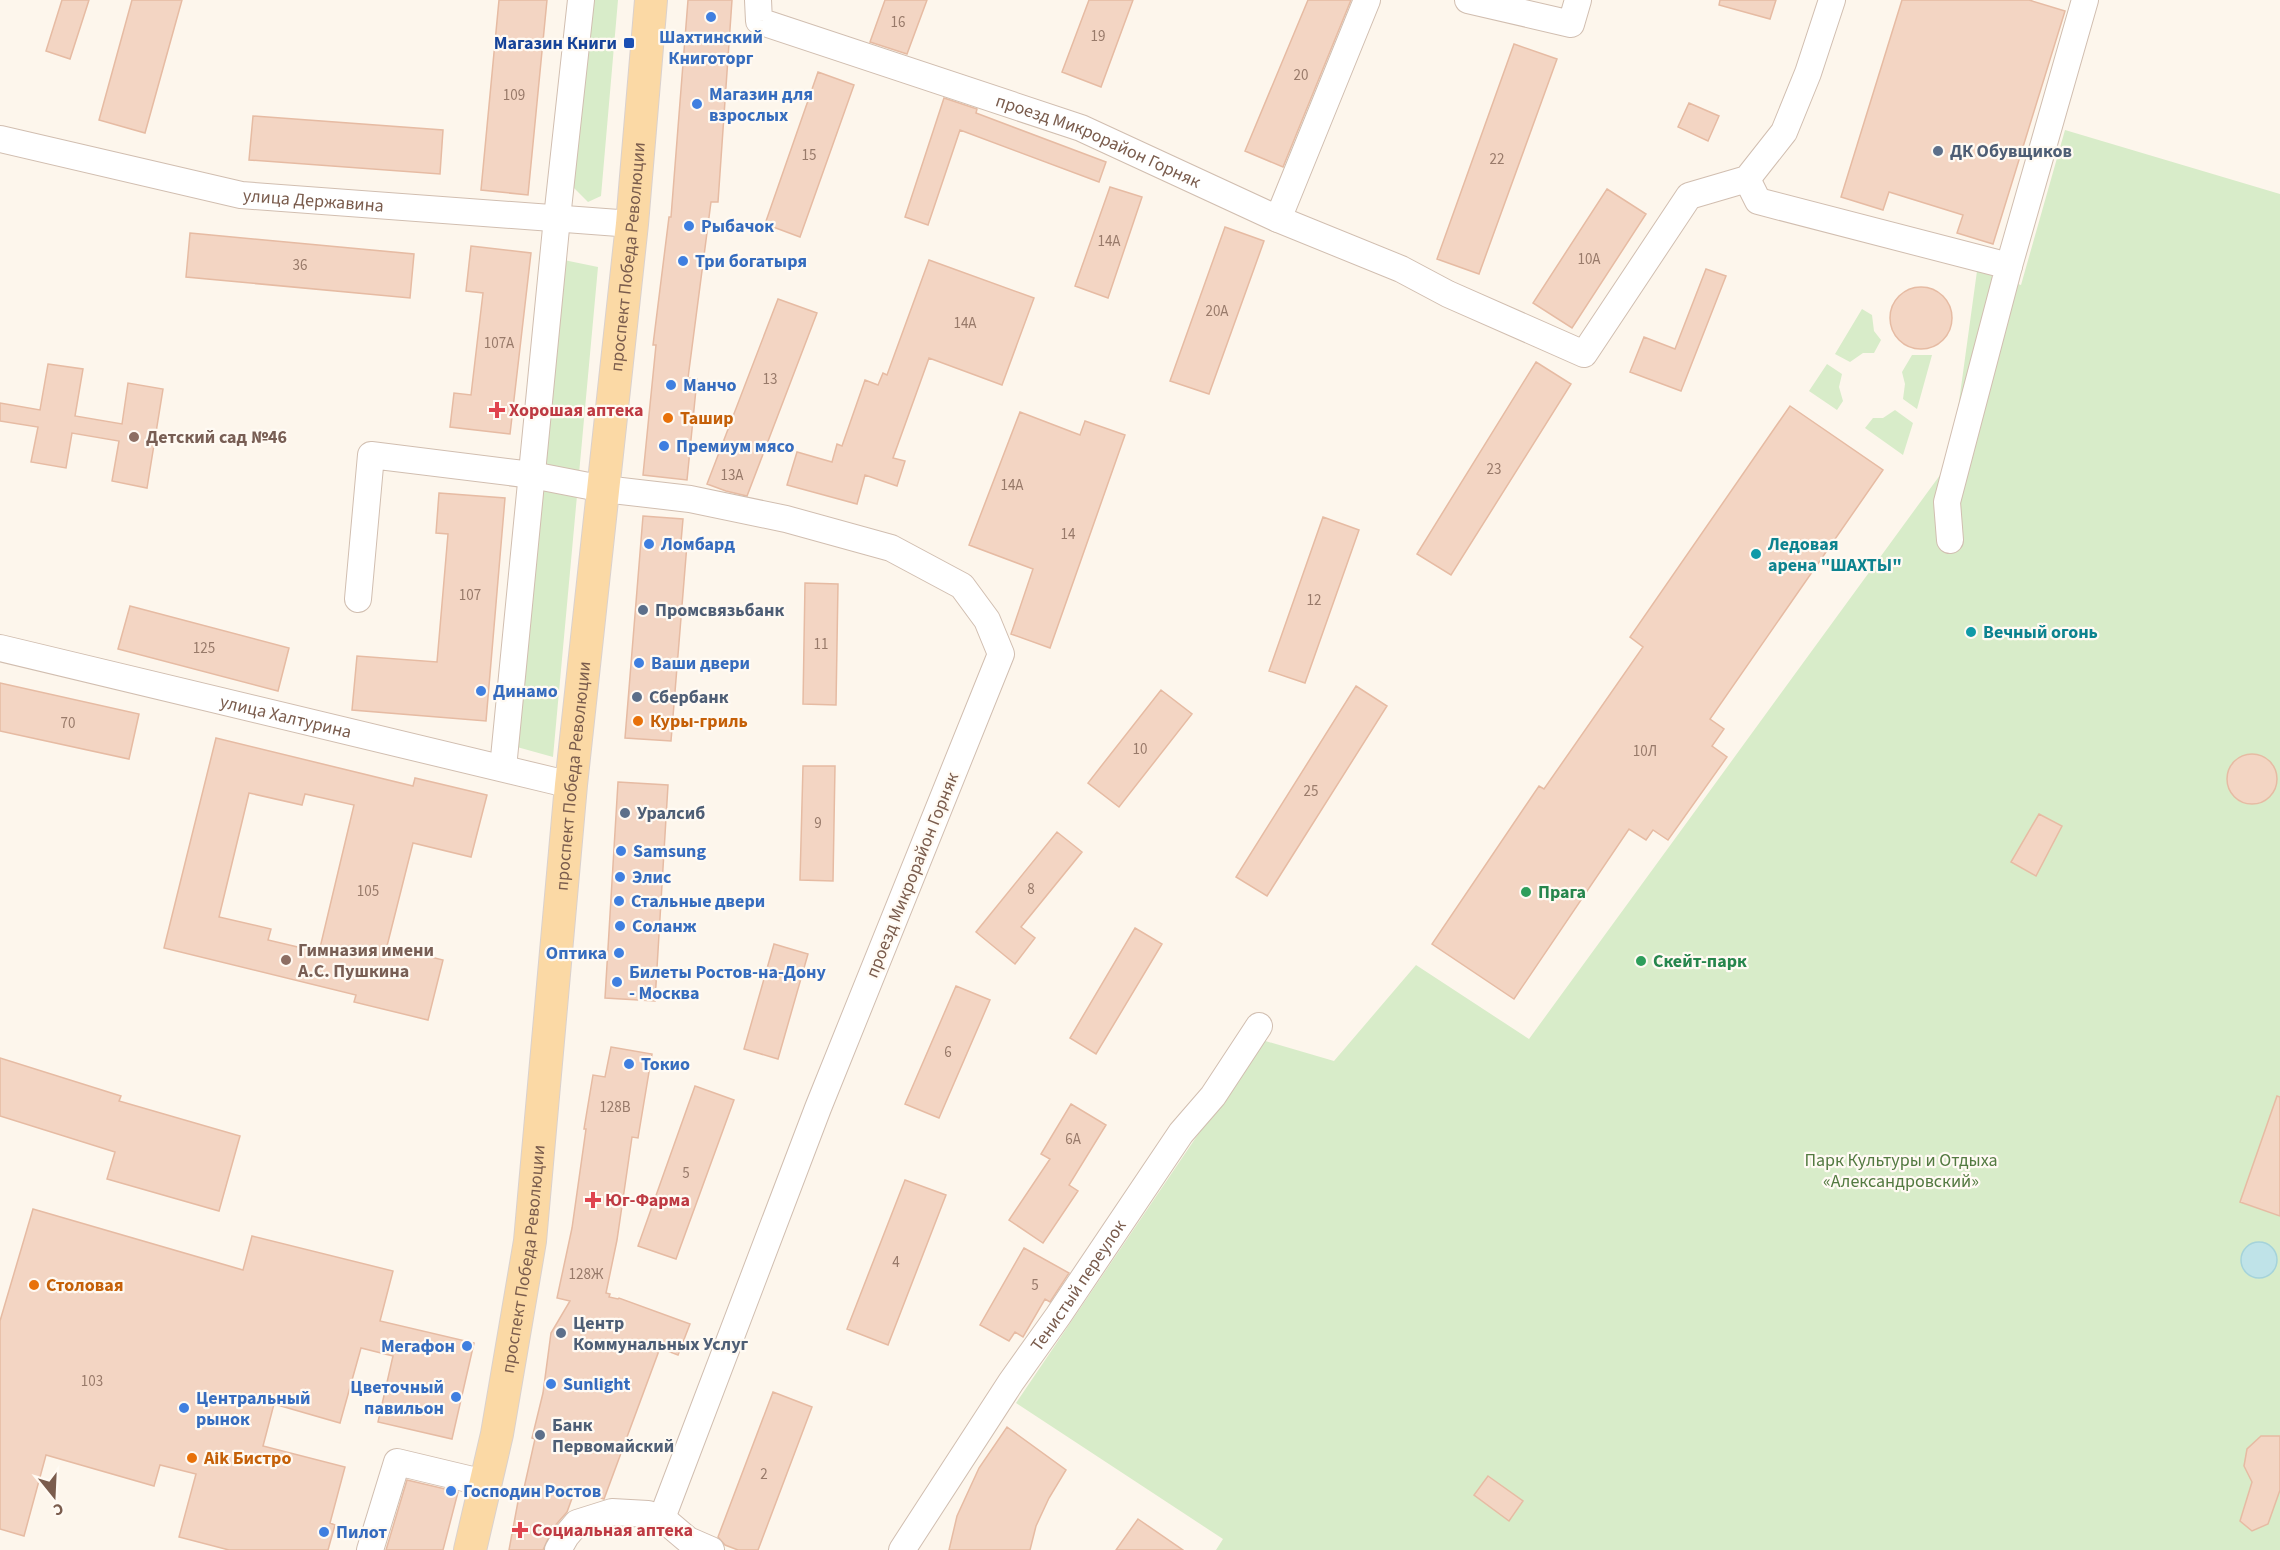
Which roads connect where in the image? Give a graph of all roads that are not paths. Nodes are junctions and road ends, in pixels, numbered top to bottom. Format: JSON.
{"nodes":[{"id":1,"x":581,"y":0,"type":"edge"},
{"id":2,"x":651,"y":0,"type":"edge"},
{"id":3,"x":758,"y":0,"type":"edge"},
{"id":4,"x":1367,"y":0,"type":"edge"},
{"id":5,"x":1468,"y":0,"type":"edge"},
{"id":6,"x":1578,"y":0,"type":"edge"},
{"id":7,"x":1832,"y":0,"type":"edge"},
{"id":8,"x":2085,"y":0,"type":"edge"},
{"id":9,"x":0,"y":139,"type":"edge"},
{"id":10,"x":1748,"y":179,"type":"junction"},
{"id":11,"x":557,"y":218,"type":"junction"},
{"id":12,"x":1278,"y":219,"type":"junction"},
{"id":13,"x":632,"y":224,"type":"junction"},
{"id":14,"x":2009,"y":266,"type":"junction"},
{"id":15,"x":532,"y":475,"type":"junction"},
{"id":16,"x":604,"y":489,"type":"junction"},
{"id":17,"x":1950,"y":540,"type":"dead end"},
{"id":18,"x":358,"y":599,"type":"dead end"},
{"id":19,"x":0,"y":648,"type":"edge"},
{"id":20,"x":503,"y":768,"type":"junction"},
{"id":21,"x":571,"y":785,"type":"junction"},
{"id":22,"x":1259,"y":1026,"type":"dead end"},
{"id":23,"x":485,"y":1483,"type":"junction"},
{"id":24,"x":662,"y":1518,"type":"junction"},
{"id":25,"x":370,"y":1550,"type":"edge"},
{"id":26,"x":470,"y":1550,"type":"edge"},
{"id":27,"x":558,"y":1550,"type":"edge"},
{"id":28,"x":711,"y":1550,"type":"edge"},
{"id":29,"x":902,"y":1550,"type":"edge"}],
"edges":[{"from":1,"to":11,"type":"street"},
{"from":2,"to":13,"type":"main road","name":"проспект Победа Революции"},
{"from":3,"to":12,"type":"street","name":"проезд Микрорайон Горняк"},
{"from":4,"to":12,"type":"street"},
{"from":5,"to":6,"type":"street"},
{"from":7,"to":10,"type":"street"},
{"from":8,"to":14,"type":"street"},
{"from":9,"to":11,"type":"street","name":"улица Державина"},
{"from":10,"to":12,"type":"street","name":"проезд Микрорайон Горняк"},
{"from":10,"to":14,"type":"street"},
{"from":11,"to":13,"type":"street","name":"улица Державина"},
{"from":11,"to":15,"type":"street"},
{"from":13,"to":16,"type":"main road","name":"проспект Победа Революции"},
{"from":14,"to":17,"type":"street"},
{"from":15,"to":16,"type":"street","name":"проезд Микрорайон Горняк"},
{"from":15,"to":18,"type":"street","name":"проезд Микрорайон Горняк"},
{"from":15,"to":20,"type":"street"},
{"from":16,"to":21,"type":"main road","name":"проспект Победа Революции"},
{"from":16,"to":24,"type":"street","name":"проезд Микрорайон Горняк"},
{"from":19,"to":20,"type":"street","name":"улица Халтурина"},
{"from":20,"to":21,"type":"street","name":"улица Халтурина"},
{"from":21,"to":23,"type":"main road","name":"проспект Победа Революции"},
{"from":22,"to":29,"type":"street","name":"Тенистый переулок"},
{"from":23,"to":25,"type":"street"},
{"from":23,"to":26,"type":"main road","name":"проспект Победа Революции"},
{"from":24,"to":27,"type":"street"},
{"from":24,"to":28,"type":"street"}]}
